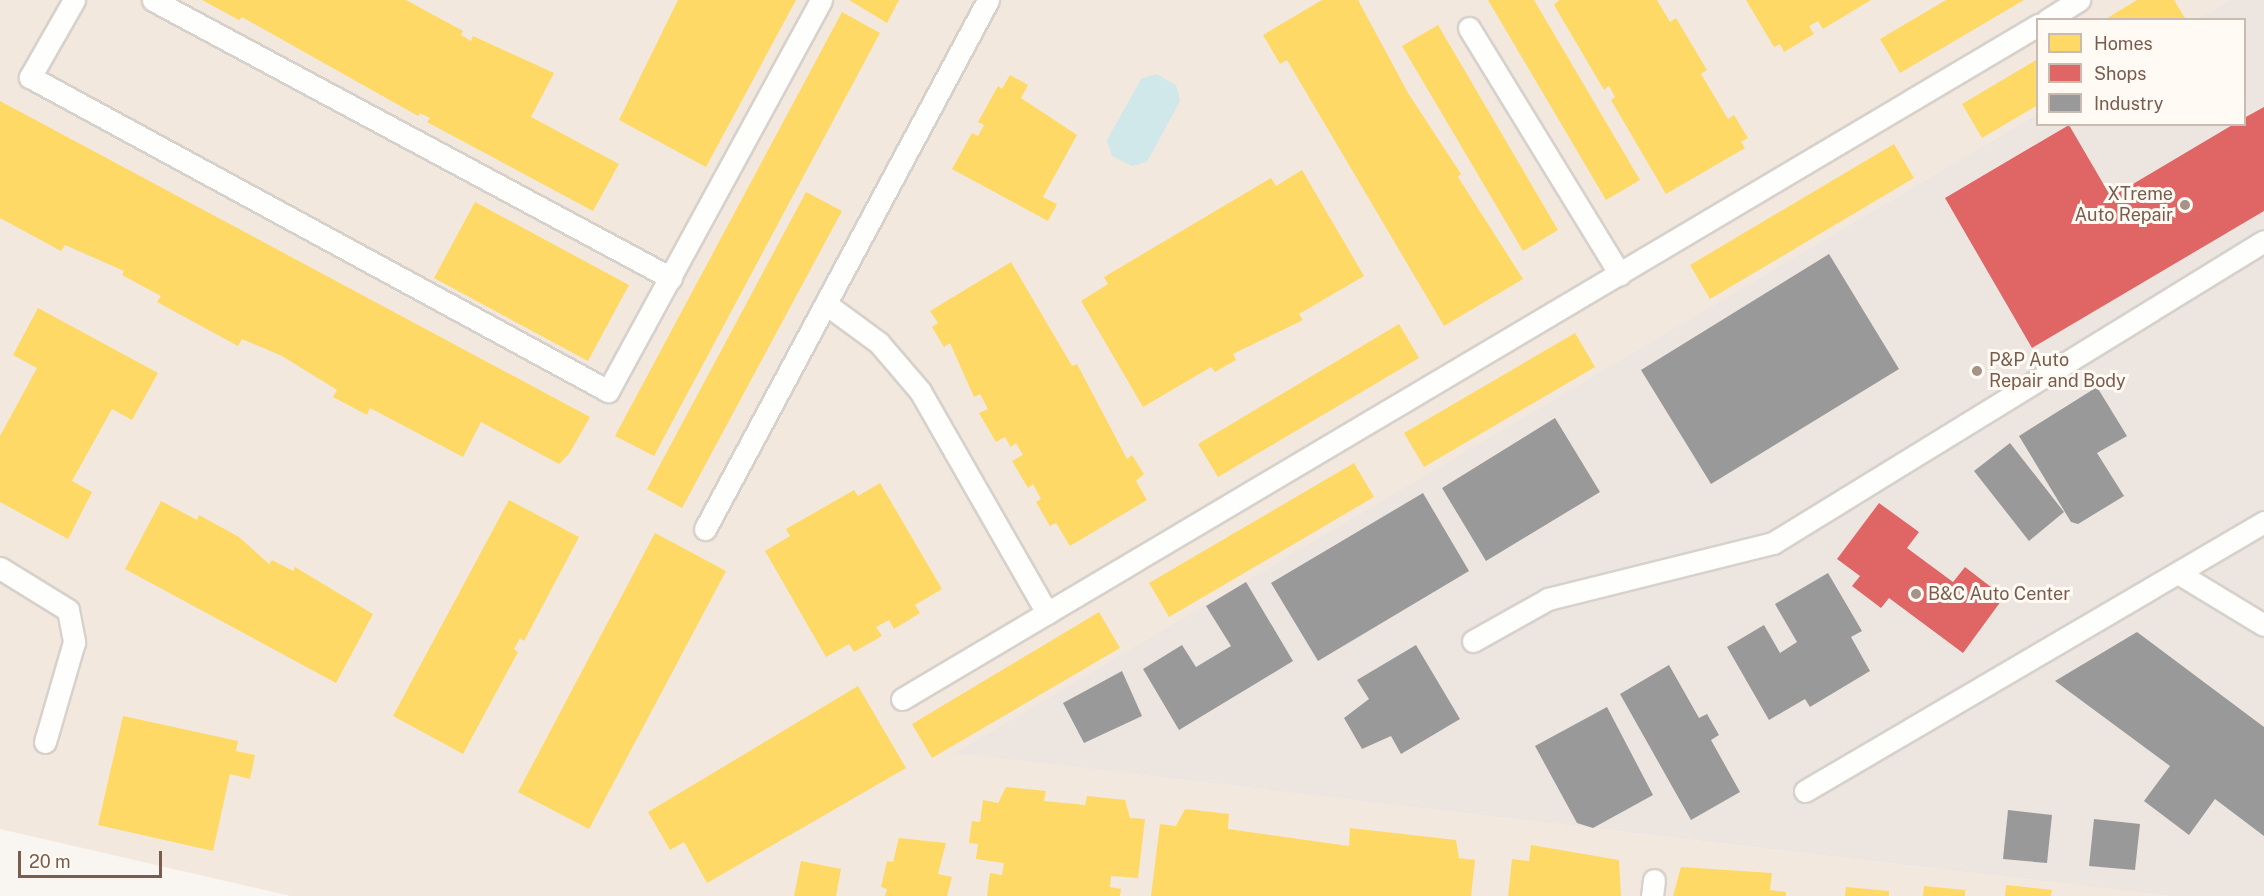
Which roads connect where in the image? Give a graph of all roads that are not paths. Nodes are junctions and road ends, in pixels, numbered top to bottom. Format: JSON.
{"nodes":[{"id":1,"x":75,"y":0,"type":"edge"},
{"id":2,"x":153,"y":0,"type":"edge"},
{"id":3,"x":821,"y":0,"type":"edge"},
{"id":4,"x":988,"y":0,"type":"edge"},
{"id":5,"x":2079,"y":0,"type":"edge"},
{"id":6,"x":2050,"y":18,"type":"edge"},
{"id":7,"x":2036,"y":26,"type":"edge"},
{"id":8,"x":1469,"y":28,"type":"dead end"},
{"id":9,"x":2264,"y":241,"type":"edge"},
{"id":10,"x":1620,"y":274,"type":"junction"},
{"id":11,"x":671,"y":278,"type":"junction"},
{"id":12,"x":826,"y":304,"type":"junction"},
{"id":13,"x":2264,"y":522,"type":"edge"},
{"id":14,"x":705,"y":529,"type":"dead end"},
{"id":15,"x":0,"y":568,"type":"edge"},
{"id":16,"x":2178,"y":573,"type":"junction"},
{"id":17,"x":1047,"y":613,"type":"junction"},
{"id":18,"x":2264,"y":625,"type":"edge"},
{"id":19,"x":1473,"y":641,"type":"dead end"},
{"id":20,"x":902,"y":699,"type":"dead end"},
{"id":21,"x":45,"y":742,"type":"dead end"},
{"id":22,"x":1805,"y":791,"type":"dead end"}],
"edges":[{"from":1,"to":11,"type":"lane"},
{"from":2,"to":11,"type":"lane"},
{"from":3,"to":11,"type":"lane"},
{"from":4,"to":12,"type":"lane"},
{"from":5,"to":6,"type":"lane"},
{"from":7,"to":10,"type":"lane"},
{"from":8,"to":10,"type":"lane"},
{"from":9,"to":19,"type":"lane"},
{"from":10,"to":17,"type":"lane"},
{"from":12,"to":14,"type":"lane"},
{"from":12,"to":17,"type":"lane"},
{"from":13,"to":16,"type":"lane"},
{"from":15,"to":21,"type":"lane"},
{"from":16,"to":18,"type":"lane"},
{"from":16,"to":22,"type":"lane"},
{"from":17,"to":20,"type":"lane"}]}
